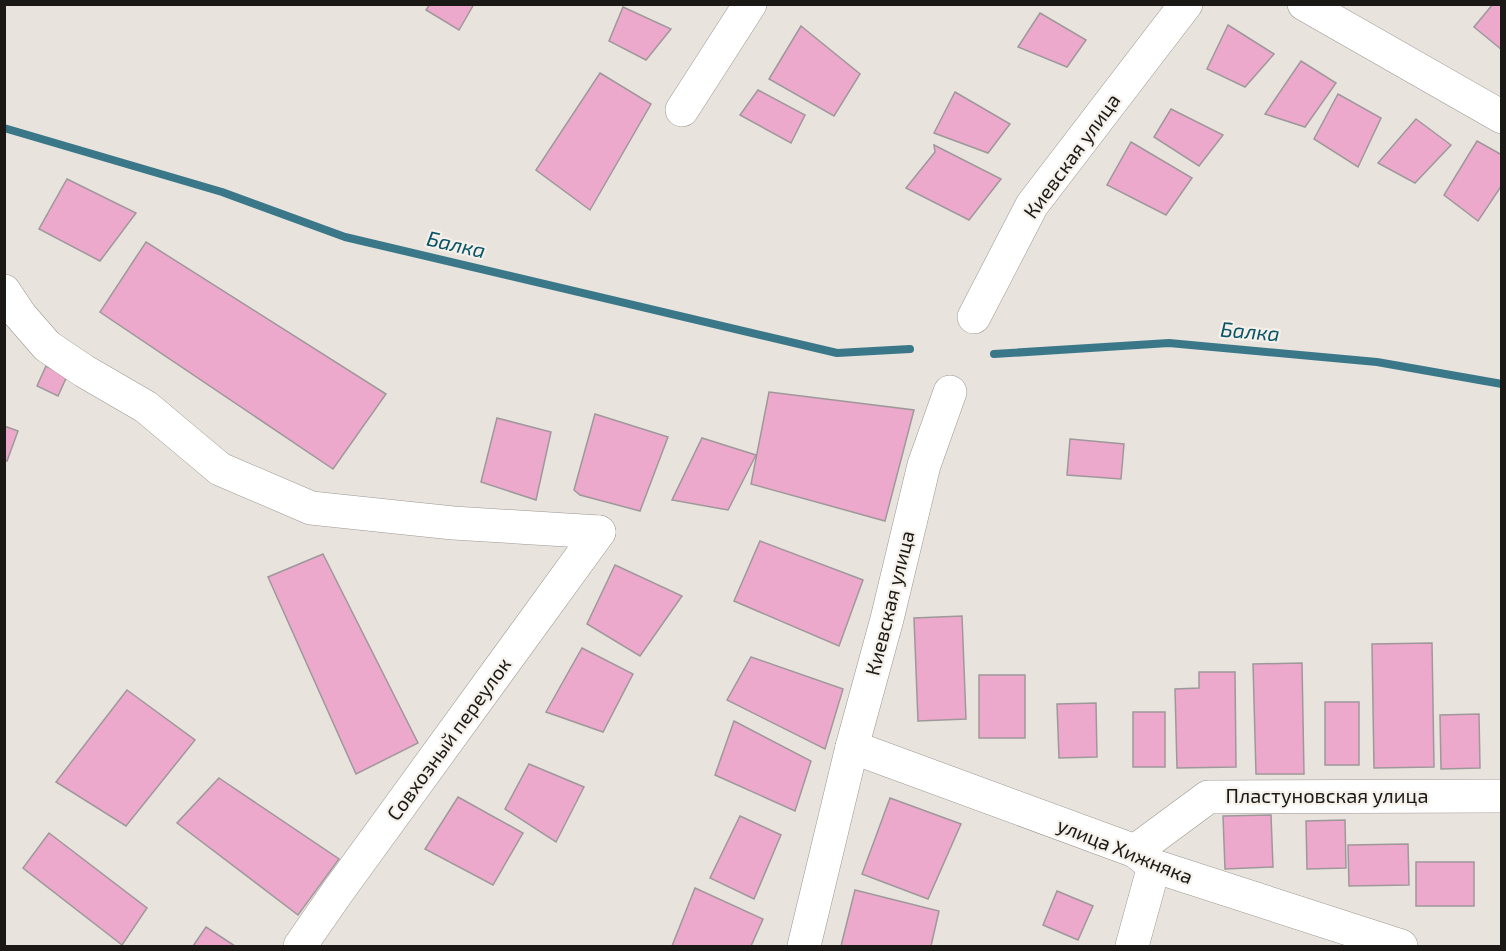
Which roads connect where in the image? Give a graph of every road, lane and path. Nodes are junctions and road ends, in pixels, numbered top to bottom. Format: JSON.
{"nodes":[{"id":1,"x":750,"y":4,"type":"edge"},
{"id":2,"x":1186,"y":4,"type":"edge"},
{"id":3,"x":1304,"y":4,"type":"edge"},
{"id":4,"x":682,"y":110,"type":"dead end"},
{"id":5,"x":1502,"y":117,"type":"edge"},
{"id":6,"x":4,"y":291,"type":"edge"},
{"id":7,"x":974,"y":317,"type":"dead end"},
{"id":8,"x":950,"y":392,"type":"dead end"},
{"id":9,"x":852,"y":747,"type":"junction"},
{"id":10,"x":1502,"y":796,"type":"edge"},
{"id":11,"x":1145,"y":859,"type":"junction"},
{"id":12,"x":300,"y":946,"type":"edge"},
{"id":13,"x":804,"y":946,"type":"edge"},
{"id":14,"x":1132,"y":946,"type":"edge"},
{"id":15,"x":1401,"y":946,"type":"edge"}],
"edges":[{"from":1,"to":4,"type":"street"},
{"from":2,"to":7,"type":"street","name":"Киевская улица"},
{"from":3,"to":5,"type":"street"},
{"from":6,"to":12,"type":"street","name":"Совхозный переулок"},
{"from":8,"to":9,"type":"street","name":"Киевская улица"},
{"from":9,"to":11,"type":"street","name":"улица Хижняка"},
{"from":9,"to":13,"type":"street","name":"Киевская улица"},
{"from":10,"to":11,"type":"street","name":"Пластуновская улица"},
{"from":11,"to":14,"type":"street"},
{"from":11,"to":15,"type":"street","name":"улица Хижняка"}]}
